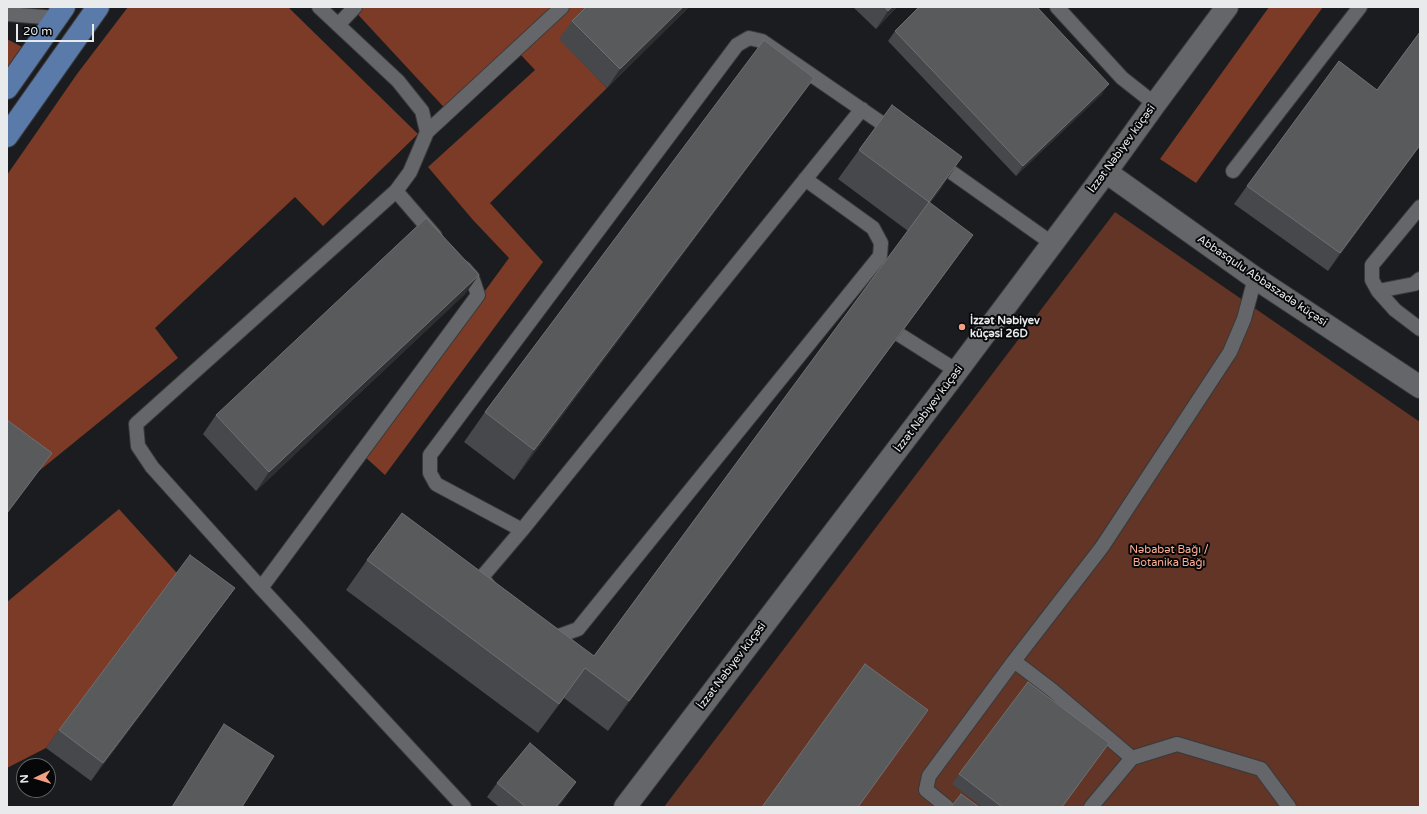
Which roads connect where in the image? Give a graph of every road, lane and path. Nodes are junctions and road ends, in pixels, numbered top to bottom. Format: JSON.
{"nodes":[{"id":1,"x":98,"y":7,"type":"edge"},
{"id":2,"x":319,"y":7,"type":"edge"},
{"id":3,"x":355,"y":7,"type":"edge"},
{"id":4,"x":562,"y":7,"type":"edge"},
{"id":5,"x":1058,"y":7,"type":"edge"},
{"id":6,"x":1227,"y":7,"type":"edge"},
{"id":7,"x":1360,"y":7,"type":"edge"},
{"id":8,"x":60,"y":12,"type":"edge"},
{"id":9,"x":7,"y":14,"type":"edge"},
{"id":10,"x":338,"y":25,"type":"junction"},
{"id":11,"x":7,"y":88,"type":"edge"},
{"id":12,"x":1155,"y":104,"type":"junction"},
{"id":13,"x":862,"y":109,"type":"junction"},
{"id":14,"x":427,"y":132,"type":"junction"},
{"id":15,"x":7,"y":136,"type":"edge"},
{"id":16,"x":907,"y":140,"type":"edge"},
{"id":17,"x":926,"y":154,"type":"edge"},
{"id":18,"x":1233,"y":171,"type":"dead end"},
{"id":19,"x":1106,"y":172,"type":"junction"},
{"id":20,"x":805,"y":179,"type":"junction"},
{"id":21,"x":396,"y":192,"type":"junction"},
{"id":22,"x":1420,"y":207,"type":"edge"},
{"id":23,"x":443,"y":244,"type":"edge"},
{"id":24,"x":1053,"y":244,"type":"junction"},
{"id":25,"x":453,"y":256,"type":"edge"},
{"id":26,"x":1255,"y":278,"type":"junction"},
{"id":27,"x":1420,"y":279,"type":"edge"},
{"id":28,"x":1378,"y":291,"type":"junction"},
{"id":29,"x":1420,"y":329,"type":"edge"},
{"id":30,"x":900,"y":335,"type":"edge"},
{"id":31,"x":957,"y":372,"type":"junction"},
{"id":32,"x":1420,"y":387,"type":"edge"},
{"id":33,"x":522,"y":530,"type":"junction"},
{"id":34,"x":261,"y":588,"type":"junction"},
{"id":35,"x":500,"y":601,"type":"edge"},
{"id":36,"x":534,"y":629,"type":"edge"},
{"id":37,"x":1014,"y":661,"type":"junction"},
{"id":38,"x":1132,"y":758,"type":"junction"},
{"id":39,"x":464,"y":807,"type":"edge"},
{"id":40,"x":625,"y":807,"type":"edge"},
{"id":41,"x":947,"y":807,"type":"edge"},
{"id":42,"x":1091,"y":807,"type":"edge"},
{"id":43,"x":1289,"y":807,"type":"edge"}],
"edges":[{"from":1,"to":15,"type":"main road"},
{"from":2,"to":10,"type":"lane"},
{"from":3,"to":10,"type":"lane"},
{"from":4,"to":14,"type":"lane"},
{"from":5,"to":12,"type":"lane"},
{"from":6,"to":12,"type":"main road","name":"İzzət Nəbiyev küçəsi"},
{"from":7,"to":18,"type":"lane"},
{"from":8,"to":9,"type":"lane"},
{"from":8,"to":11,"type":"main road"},
{"from":10,"to":14,"type":"lane"},
{"from":12,"to":19,"type":"main road","name":"İzzət Nəbiyev küçəsi"},
{"from":13,"to":16,"type":"lane"},
{"from":13,"to":20,"type":"lane"},
{"from":13,"to":33,"type":"lane"},
{"from":14,"to":21,"type":"lane"},
{"from":17,"to":24,"type":"lane"},
{"from":19,"to":24,"type":"main road","name":"İzzət Nəbiyev küçəsi"},
{"from":19,"to":26,"type":"main road","name":"Abbasqulu Abbaszadə küçəsi"},
{"from":20,"to":33,"type":"lane"},
{"from":20,"to":36,"type":"lane"},
{"from":21,"to":23,"type":"lane"},
{"from":21,"to":34,"type":"lane"},
{"from":22,"to":28,"type":"lane"},
{"from":24,"to":31,"type":"main road","name":"İzzət Nəbiyev küçəsi"},
{"from":25,"to":34,"type":"lane"},
{"from":26,"to":32,"type":"main road","name":"Abbasqulu Abbaszadə küçəsi"},
{"from":26,"to":37,"type":"lane"},
{"from":27,"to":28,"type":"lane"},
{"from":28,"to":29,"type":"lane"},
{"from":30,"to":31,"type":"lane"},
{"from":31,"to":40,"type":"main road","name":"İzzət Nəbiyev küçəsi"},
{"from":33,"to":35,"type":"lane"},
{"from":34,"to":39,"type":"lane"},
{"from":37,"to":38,"type":"lane"},
{"from":37,"to":41,"type":"lane"},
{"from":38,"to":42,"type":"lane"},
{"from":38,"to":43,"type":"lane"}]}
